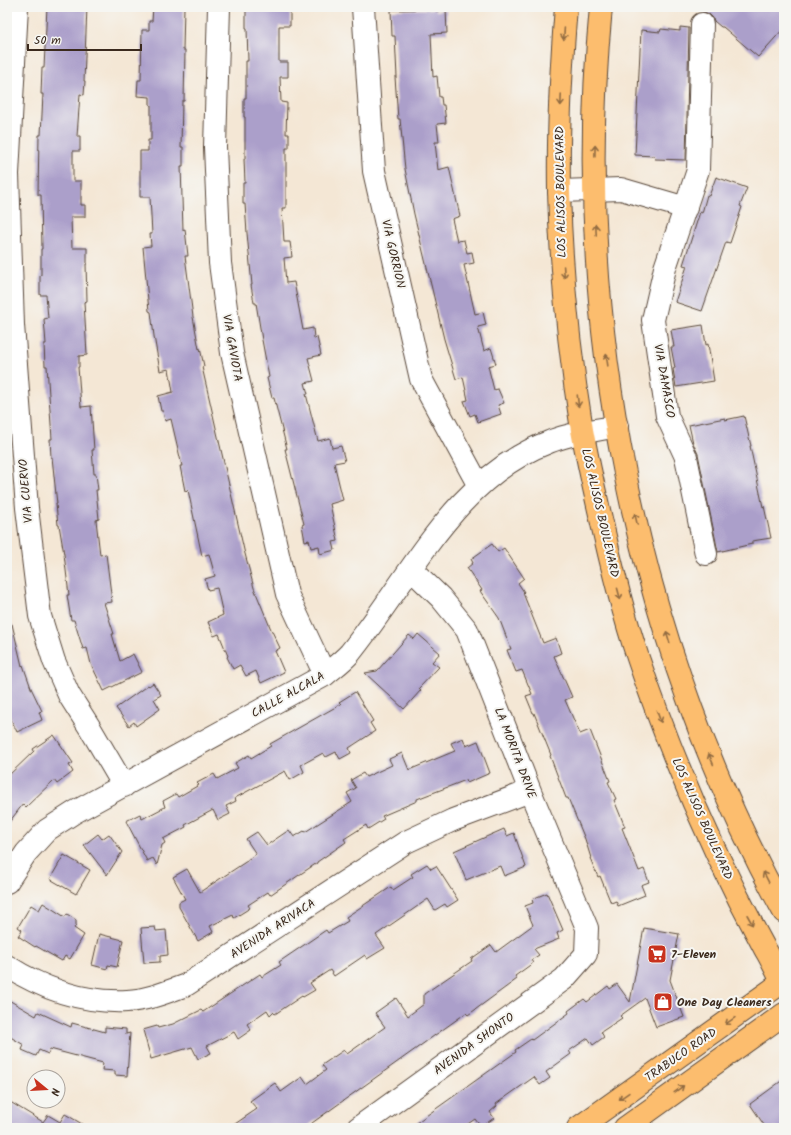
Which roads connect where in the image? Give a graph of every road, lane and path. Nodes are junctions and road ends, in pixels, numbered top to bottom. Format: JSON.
{"nodes":[{"id":1,"x":16,"y":7,"type":"edge"},
{"id":2,"x":219,"y":7,"type":"edge"},
{"id":3,"x":363,"y":7,"type":"edge"},
{"id":4,"x":566,"y":7,"type":"edge"},
{"id":5,"x":601,"y":7,"type":"edge"},
{"id":6,"x":702,"y":24,"type":"dead end"},
{"id":7,"x":594,"y":190,"type":"junction"},
{"id":8,"x":559,"y":191,"type":"junction"},
{"id":9,"x":686,"y":208,"type":"junction"},
{"id":10,"x":617,"y":426,"type":"junction"},
{"id":11,"x":583,"y":433,"type":"junction"},
{"id":12,"x":479,"y":486,"type":"junction"},
{"id":13,"x":706,"y":554,"type":"dead end"},
{"id":14,"x":411,"y":569,"type":"junction"},
{"id":15,"x":325,"y":675,"type":"junction"},
{"id":16,"x":124,"y":786,"type":"junction"},
{"id":17,"x":530,"y":791,"type":"junction"},
{"id":18,"x":7,"y":882,"type":"edge"},
{"id":19,"x":784,"y":912,"type":"edge"},
{"id":20,"x":586,"y":954,"type":"joint"},
{"id":21,"x":7,"y":966,"type":"edge"},
{"id":22,"x":784,"y":983,"type":"edge"},
{"id":23,"x":784,"y":1014,"type":"edge"},
{"id":24,"x":358,"y":1128,"type":"edge"},
{"id":25,"x":578,"y":1128,"type":"edge"},
{"id":26,"x":625,"y":1128,"type":"edge"}],
"edges":[{"from":1,"to":16,"type":"street","name":"VIA CUERVO"},
{"from":2,"to":15,"type":"street","name":"VIA GAVIOTA"},
{"from":3,"to":12,"type":"street","name":"VIA GORRION"},
{"from":4,"to":8,"type":"main road","name":"LOS ALISOS BOULEVARD","one_way":true},
{"from":7,"to":5,"type":"main road","one_way":true},
{"from":6,"to":9,"type":"street","name":"VIA DAMASCO"},
{"from":7,"to":8,"type":"street"},
{"from":7,"to":9,"type":"street"},
{"from":10,"to":7,"type":"main road","one_way":true},
{"from":8,"to":11,"type":"main road","name":"LOS ALISOS BOULEVARD","one_way":true},
{"from":9,"to":13,"type":"street","name":"VIA DAMASCO"},
{"from":10,"to":11,"type":"street","name":"CALLE ALCALA"},
{"from":19,"to":10,"type":"main road","one_way":true},
{"from":11,"to":12,"type":"street","name":"CALLE ALCALA"},
{"from":11,"to":22,"type":"main road","name":"LOS ALISOS BOULEVARD","one_way":true},
{"from":12,"to":14,"type":"street","name":"CALLE ALCALA"},
{"from":14,"to":15,"type":"street","name":"CALLE ALCALA"},
{"from":14,"to":17,"type":"street","name":"LA MORITA DRIVE"},
{"from":15,"to":16,"type":"street","name":"CALLE ALCALA"},
{"from":16,"to":18,"type":"street","name":"CALLE ALCALA"},
{"from":17,"to":20,"type":"street","name":"LA MORITA DRIVE"},
{"from":17,"to":21,"type":"street","name":"AVENIDA ARIVACA"},
{"from":20,"to":24,"type":"street","name":"AVENIDA SHONTO"},
{"from":22,"to":25,"type":"main road","name":"TRABUCO ROAD","one_way":true},
{"from":26,"to":23,"type":"main road","one_way":true}]}
